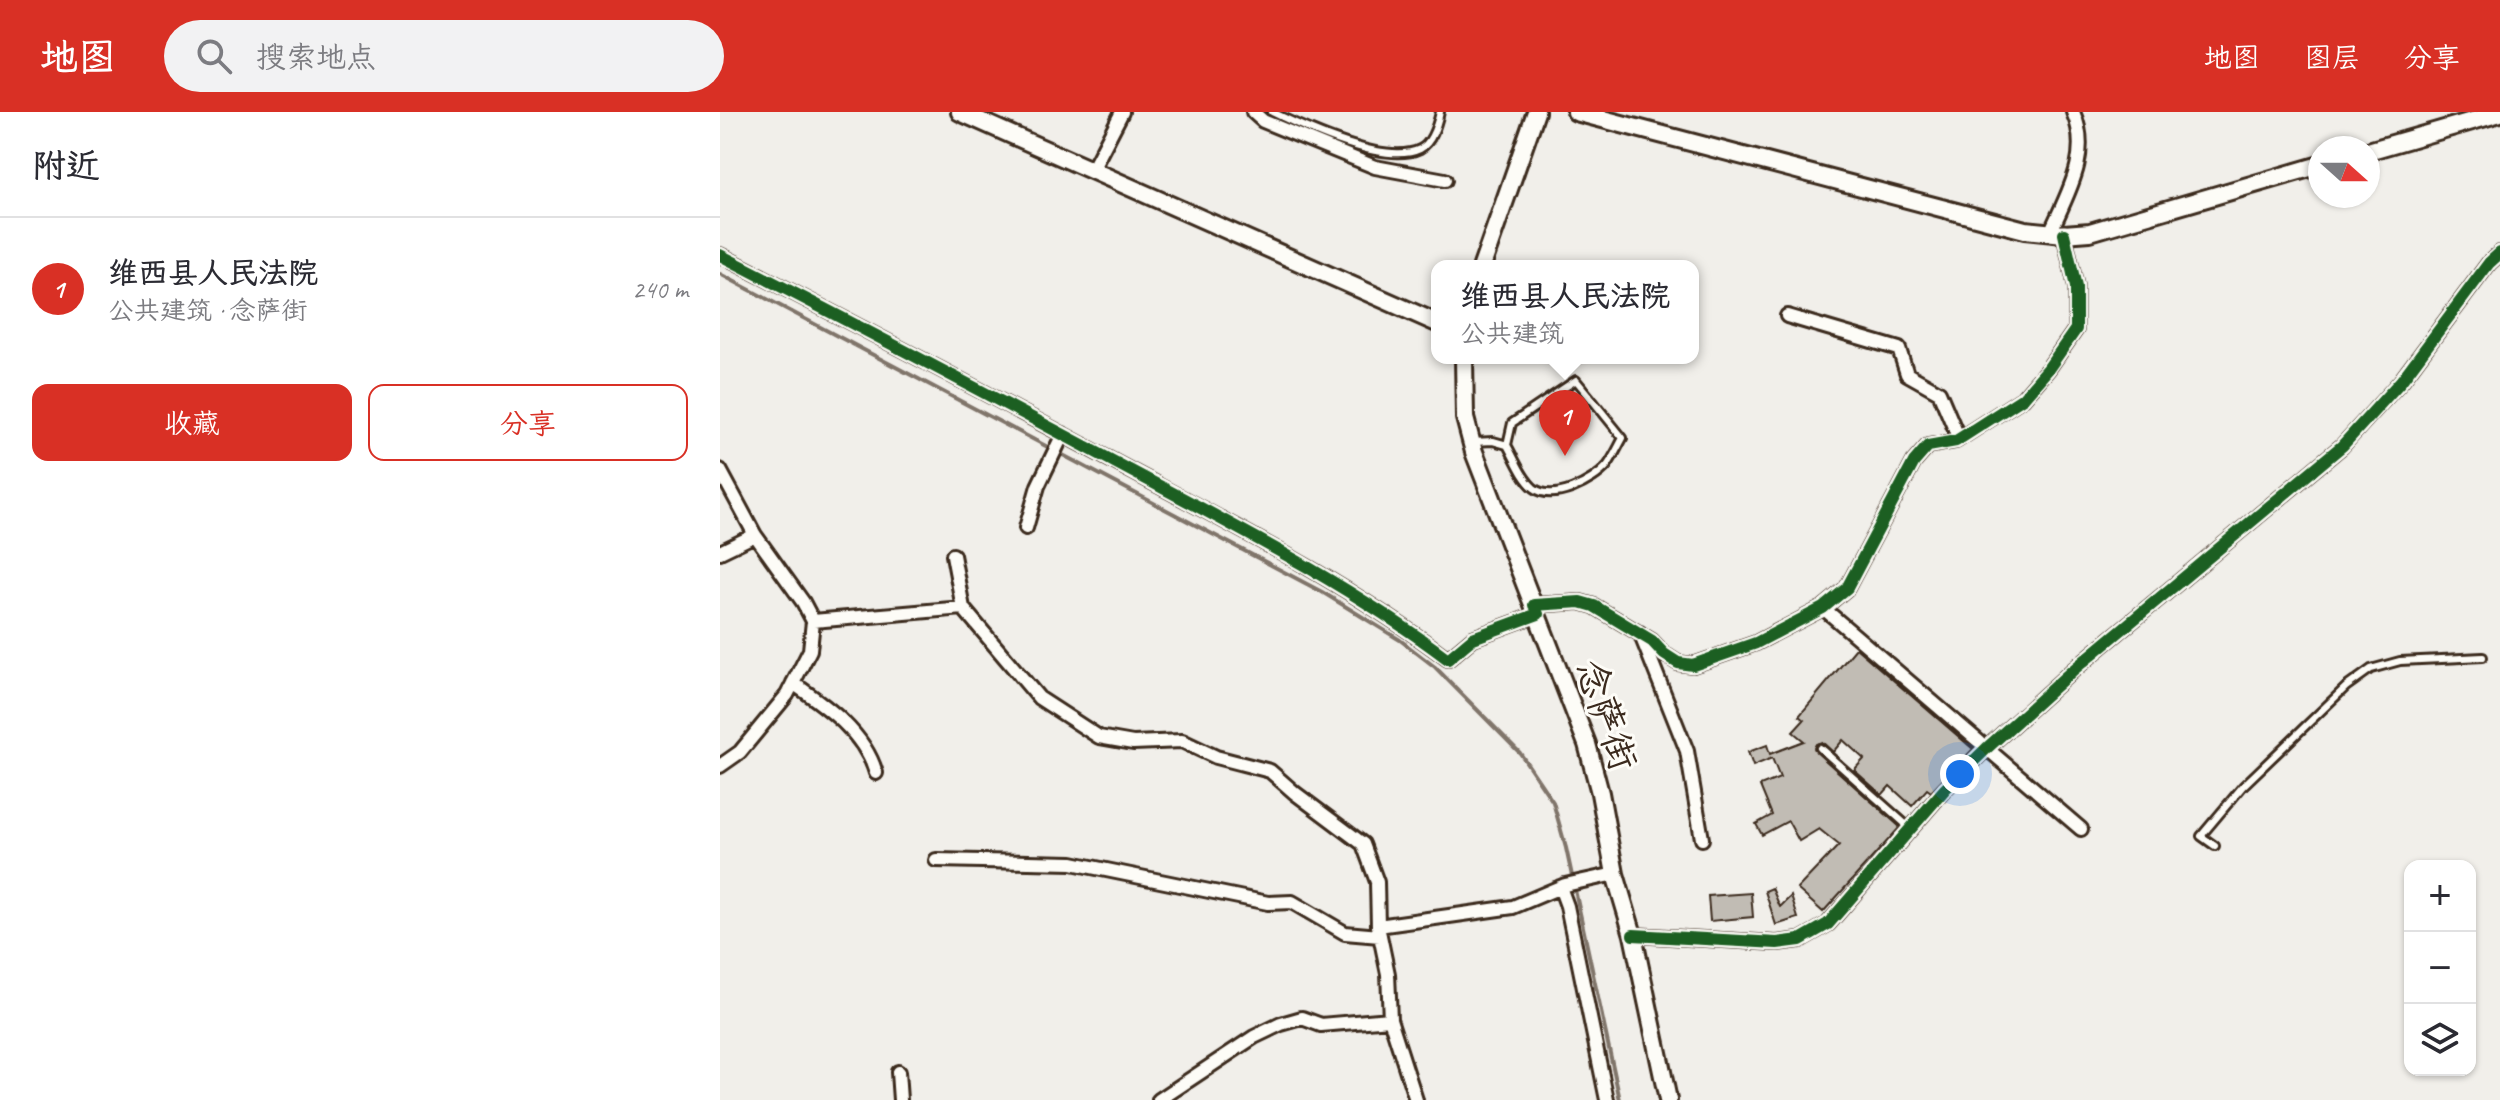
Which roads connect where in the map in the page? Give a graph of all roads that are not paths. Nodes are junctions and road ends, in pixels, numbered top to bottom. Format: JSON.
{"nodes":[{"id":1,"x":960,"y":112,"type":"edge"},
{"id":2,"x":1122,"y":112,"type":"edge"},
{"id":3,"x":1253,"y":112,"type":"edge"},
{"id":4,"x":1272,"y":112,"type":"edge"},
{"id":5,"x":1440,"y":112,"type":"edge"},
{"id":6,"x":1536,"y":112,"type":"edge"},
{"id":7,"x":1576,"y":112,"type":"edge"},
{"id":8,"x":2073,"y":112,"type":"edge"},
{"id":9,"x":2500,"y":113,"type":"edge"},
{"id":10,"x":2380,"y":148,"type":"edge"},
{"id":11,"x":2308,"y":168,"type":"edge"},
{"id":12,"x":1092,"y":170,"type":"junction"},
{"id":13,"x":1445,"y":180,"type":"dead end"},
{"id":14,"x":2057,"y":234,"type":"junction"},
{"id":15,"x":2500,"y":253,"type":"edge"},
{"id":16,"x":720,"y":255,"type":"edge"},
{"id":17,"x":1484,"y":260,"type":"edge"},
{"id":18,"x":1787,"y":316,"type":"dead end"},
{"id":19,"x":1431,"y":320,"type":"edge"},
{"id":20,"x":1464,"y":364,"type":"edge"},
{"id":21,"x":1063,"y":434,"type":"junction"},
{"id":22,"x":1959,"y":439,"type":"junction"},
{"id":23,"x":1471,"y":442,"type":"junction"},
{"id":24,"x":1507,"y":445,"type":"junction"},
{"id":25,"x":720,"y":470,"type":"edge"},
{"id":26,"x":1026,"y":528,"type":"dead end"},
{"id":27,"x":755,"y":535,"type":"junction"},
{"id":28,"x":720,"y":552,"type":"edge"},
{"id":29,"x":953,"y":555,"type":"dead end"},
{"id":30,"x":963,"y":608,"type":"junction"},
{"id":31,"x":1823,"y":608,"type":"junction"},
{"id":32,"x":1536,"y":610,"type":"junction"},
{"id":33,"x":813,"y":621,"type":"junction"},
{"id":34,"x":1640,"y":633,"type":"junction"},
{"id":35,"x":2483,"y":657,"type":"dead end"},
{"id":36,"x":793,"y":683,"type":"junction"},
{"id":37,"x":1820,"y":748,"type":"dead end"},
{"id":38,"x":1987,"y":748,"type":"junction"},
{"id":39,"x":720,"y":766,"type":"edge"},
{"id":40,"x":876,"y":773,"type":"dead end"},
{"id":41,"x":1911,"y":829,"type":"junction"},
{"id":42,"x":2081,"y":829,"type":"dead end"},
{"id":43,"x":1702,"y":839,"type":"dead end"},
{"id":44,"x":2215,"y":846,"type":"dead end"},
{"id":45,"x":936,"y":860,"type":"dead end"},
{"id":46,"x":1615,"y":874,"type":"junction"},
{"id":47,"x":1563,"y":886,"type":"junction"},
{"id":48,"x":1379,"y":931,"type":"junction"},
{"id":49,"x":1633,"y":935,"type":"junction"},
{"id":50,"x":1390,"y":1019,"type":"junction"},
{"id":51,"x":898,"y":1072,"type":"dead end"},
{"id":52,"x":900,"y":1100,"type":"edge"},
{"id":53,"x":1159,"y":1100,"type":"edge"},
{"id":54,"x":1416,"y":1100,"type":"edge"},
{"id":55,"x":1607,"y":1100,"type":"edge"},
{"id":56,"x":1668,"y":1100,"type":"edge"}],
"edges":[{"from":1,"to":12,"type":"street"},
{"from":2,"to":12,"type":"street"},
{"from":3,"to":13,"type":"street"},
{"from":4,"to":5,"type":"lane"},
{"from":6,"to":17,"type":"street"},
{"from":7,"to":14,"type":"street"},
{"from":8,"to":14,"type":"street"},
{"from":9,"to":10,"type":"street"},
{"from":11,"to":14,"type":"street"},
{"from":12,"to":19,"type":"street"},
{"from":14,"to":22,"type":"street"},
{"from":15,"to":38,"type":"street"},
{"from":16,"to":21,"type":"street"},
{"from":18,"to":22,"type":"street"},
{"from":20,"to":23,"type":"street","name":"念萨街"},
{"from":21,"to":26,"type":"street"},
{"from":21,"to":32,"type":"street"},
{"from":22,"to":31,"type":"street"},
{"from":23,"to":24,"type":"lane"},
{"from":23,"to":32,"type":"street","name":"念萨街"},
{"from":24,"to":24,"type":"lane"},
{"from":25,"to":27,"type":"street"},
{"from":27,"to":28,"type":"street"},
{"from":27,"to":33,"type":"street"},
{"from":29,"to":30,"type":"street"},
{"from":30,"to":33,"type":"street"},
{"from":30,"to":48,"type":"street"},
{"from":31,"to":34,"type":"street"},
{"from":31,"to":38,"type":"street"},
{"from":32,"to":34,"type":"street"},
{"from":32,"to":46,"type":"street","name":"念萨街"},
{"from":33,"to":36,"type":"street"},
{"from":34,"to":43,"type":"street"},
{"from":35,"to":44,"type":"lane"},
{"from":36,"to":39,"type":"street"},
{"from":36,"to":40,"type":"street"},
{"from":37,"to":41,"type":"lane"},
{"from":38,"to":41,"type":"street"},
{"from":38,"to":42,"type":"street"},
{"from":41,"to":49,"type":"street"},
{"from":45,"to":48,"type":"street"},
{"from":46,"to":47,"type":"street"},
{"from":46,"to":49,"type":"street","name":"念萨街"},
{"from":47,"to":48,"type":"street"},
{"from":47,"to":55,"type":"street"},
{"from":48,"to":50,"type":"street"},
{"from":49,"to":56,"type":"street","name":"念萨街"},
{"from":50,"to":53,"type":"street"},
{"from":50,"to":54,"type":"street"},
{"from":51,"to":52,"type":"street"}]}
